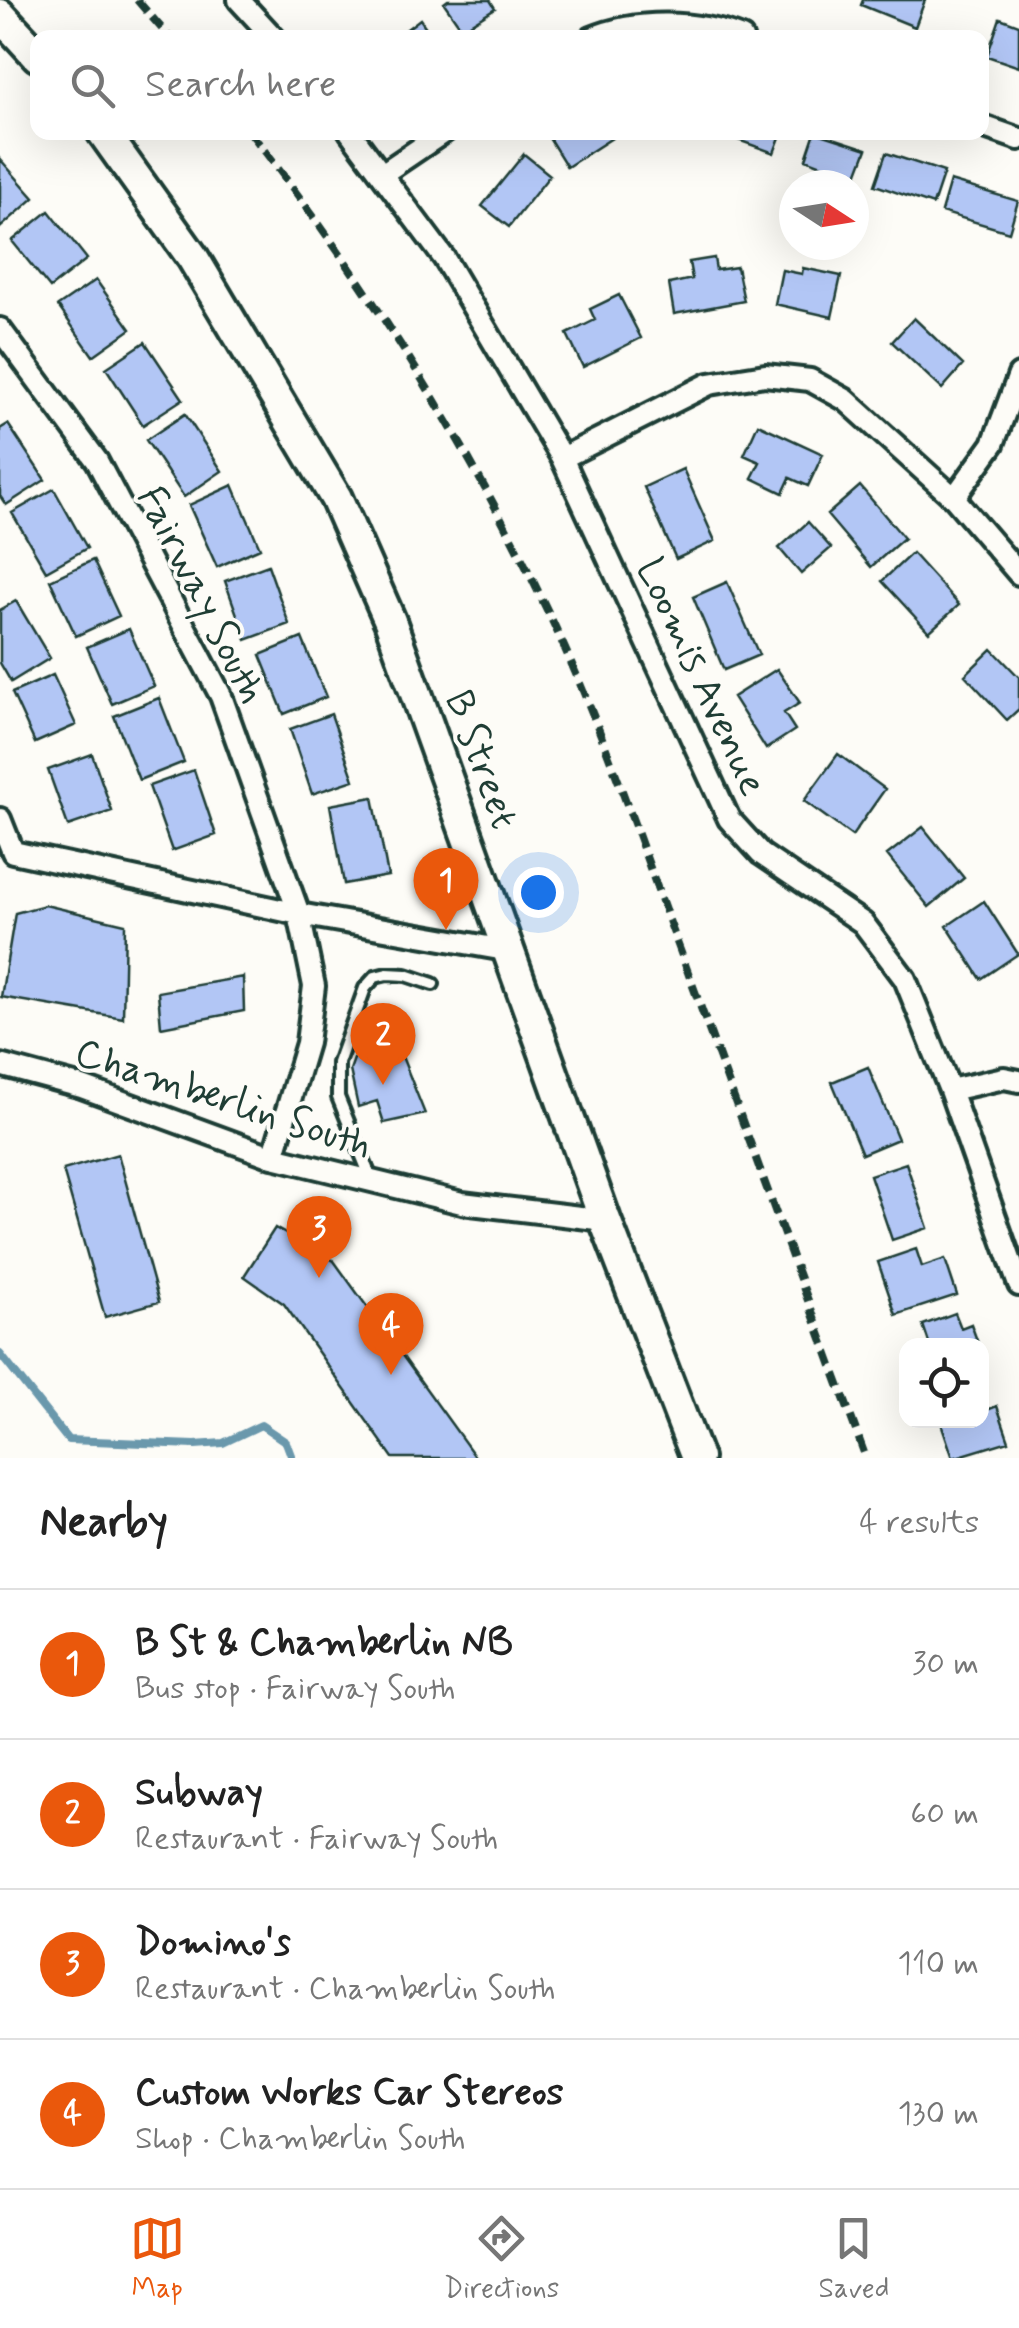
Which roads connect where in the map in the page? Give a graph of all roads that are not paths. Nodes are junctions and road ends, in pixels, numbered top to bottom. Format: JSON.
{"nodes":[{"id":1,"x":248,"y":3,"type":"edge"},
{"id":2,"x":0,"y":15,"type":"edge"},
{"id":3,"x":268,"y":30,"type":"edge"},
{"id":4,"x":618,"y":30,"type":"edge"},
{"id":5,"x":720,"y":30,"type":"edge"},
{"id":6,"x":30,"y":47,"type":"edge"},
{"id":7,"x":989,"y":128,"type":"edge"},
{"id":8,"x":1019,"y":139,"type":"edge"},
{"id":9,"x":108,"y":140,"type":"edge"},
{"id":10,"x":356,"y":140,"type":"edge"},
{"id":11,"x":432,"y":140,"type":"edge"},
{"id":12,"x":382,"y":174,"type":"junction"},
{"id":13,"x":0,"y":328,"type":"edge"},
{"id":14,"x":1019,"y":375,"type":"edge"},
{"id":15,"x":562,"y":458,"type":"junction"},
{"id":16,"x":954,"y":498,"type":"junction"},
{"id":17,"x":1019,"y":574,"type":"edge"},
{"id":18,"x":0,"y":819,"type":"edge"},
{"id":19,"x":299,"y":914,"type":"junction"},
{"id":20,"x":511,"y":952,"type":"junction"},
{"id":21,"x":433,"y":984,"type":"dead end"},
{"id":22,"x":0,"y":1065,"type":"edge"},
{"id":23,"x":1019,"y":1081,"type":"edge"},
{"id":24,"x":950,"y":1090,"type":"junction"},
{"id":25,"x":273,"y":1157,"type":"junction"},
{"id":26,"x":372,"y":1181,"type":"junction"},
{"id":27,"x":605,"y":1220,"type":"junction"},
{"id":28,"x":1019,"y":1284,"type":"edge"},
{"id":29,"x":697,"y":1458,"type":"edge"}],
"edges":[{"from":1,"to":3,"type":"street"},
{"from":2,"to":6,"type":"main road"},
{"from":4,"to":5,"type":"street"},
{"from":7,"to":8,"type":"street"},
{"from":9,"to":20,"type":"main road","name":"B Street"},
{"from":10,"to":12,"type":"street","name":"Loomis Avenue"},
{"from":11,"to":12,"type":"street"},
{"from":12,"to":15,"type":"street","name":"Loomis Avenue"},
{"from":13,"to":19,"type":"street","name":"Fairway South"},
{"from":14,"to":16,"type":"street"},
{"from":15,"to":16,"type":"street"},
{"from":15,"to":24,"type":"street","name":"Loomis Avenue"},
{"from":16,"to":17,"type":"street"},
{"from":18,"to":19,"type":"street"},
{"from":19,"to":20,"type":"street"},
{"from":19,"to":25,"type":"street","name":"Fairway South"},
{"from":20,"to":27,"type":"main road","name":"B Street"},
{"from":21,"to":26,"type":"lane"},
{"from":22,"to":25,"type":"street","name":"Chamberlin South"},
{"from":23,"to":24,"type":"street"},
{"from":24,"to":28,"type":"street","name":"Loomis Avenue"},
{"from":25,"to":26,"type":"street","name":"Chamberlin South"},
{"from":26,"to":27,"type":"street","name":"Chamberlin South"},
{"from":27,"to":29,"type":"main road","name":"B Street"}]}
